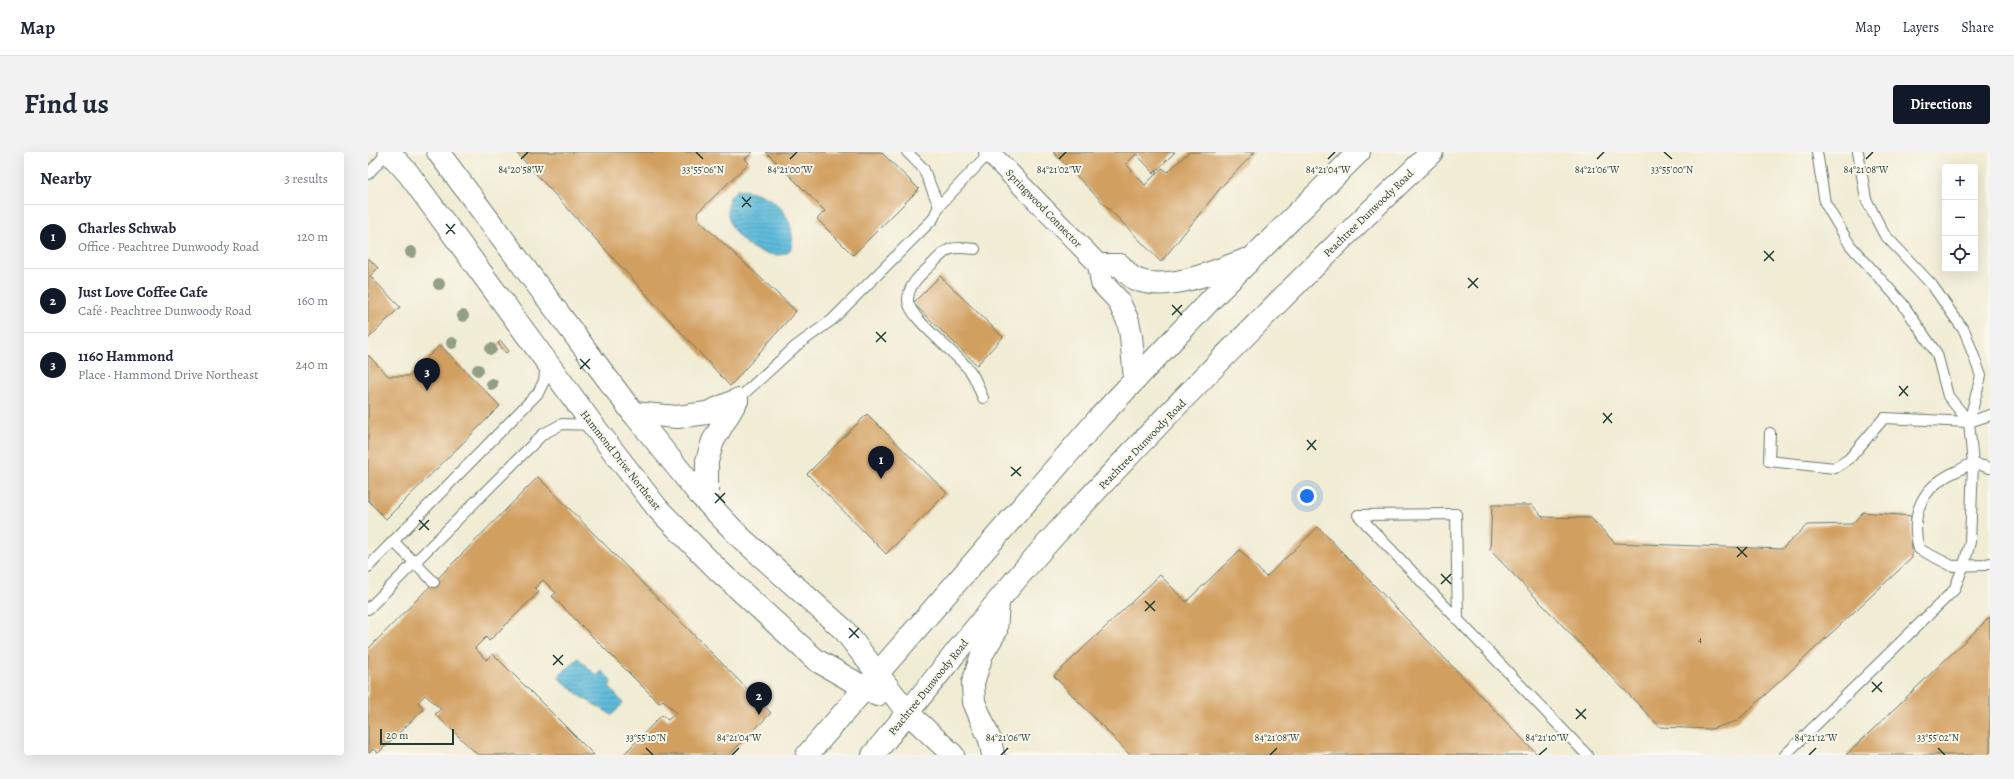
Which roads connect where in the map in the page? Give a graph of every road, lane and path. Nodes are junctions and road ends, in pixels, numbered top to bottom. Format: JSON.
{"nodes":[{"id":1,"x":389,"y":152,"type":"edge"},
{"id":2,"x":438,"y":152,"type":"edge"},
{"id":3,"x":907,"y":152,"type":"edge"},
{"id":4,"x":989,"y":152,"type":"edge"},
{"id":5,"x":1359,"y":152,"type":"edge"},
{"id":6,"x":1432,"y":152,"type":"edge"},
{"id":7,"x":1817,"y":152,"type":"edge"},
{"id":8,"x":1858,"y":152,"type":"edge"},
{"id":9,"x":368,"y":174,"type":"edge"},
{"id":10,"x":939,"y":206,"type":"junction"},
{"id":11,"x":975,"y":249,"type":"dead end"},
{"id":12,"x":1254,"y":257,"type":"junction"},
{"id":13,"x":1099,"y":265,"type":"junction"},
{"id":14,"x":546,"y":360,"type":"junction"},
{"id":15,"x":1135,"y":380,"type":"junction"},
{"id":16,"x":983,"y":398,"type":"dead end"},
{"id":17,"x":737,"y":400,"type":"junction"},
{"id":18,"x":633,"y":413,"type":"junction"},
{"id":19,"x":1990,"y":415,"type":"edge"},
{"id":20,"x":1969,"y":422,"type":"junction"},
{"id":21,"x":593,"y":425,"type":"junction"},
{"id":22,"x":1770,"y":433,"type":"dead end"},
{"id":23,"x":1973,"y":464,"type":"junction"},
{"id":24,"x":1990,"y":468,"type":"edge"},
{"id":25,"x":707,"y":502,"type":"junction"},
{"id":26,"x":393,"y":541,"type":"junction"},
{"id":27,"x":415,"y":562,"type":"junction"},
{"id":28,"x":1990,"y":563,"type":"edge"},
{"id":29,"x":1964,"y":565,"type":"junction"},
{"id":30,"x":368,"y":567,"type":"edge"},
{"id":31,"x":434,"y":582,"type":"dead end"},
{"id":32,"x":998,"y":603,"type":"junction"},
{"id":33,"x":368,"y":609,"type":"edge"},
{"id":34,"x":1458,"y":620,"type":"junction"},
{"id":35,"x":872,"y":681,"type":"junction"},
{"id":36,"x":908,"y":713,"type":"junction"},
{"id":37,"x":807,"y":755,"type":"edge"},
{"id":38,"x":872,"y":755,"type":"edge"},
{"id":39,"x":953,"y":755,"type":"edge"},
{"id":40,"x":993,"y":755,"type":"edge"},
{"id":41,"x":1587,"y":755,"type":"edge"},
{"id":42,"x":1785,"y":755,"type":"edge"}],
"edges":[{"from":1,"to":9,"type":"lane"},
{"from":1,"to":14,"type":"main road","name":"Hammond Drive Northeast"},
{"from":2,"to":18,"type":"main road","name":"Hammond Drive Northeast"},
{"from":3,"to":10,"type":"lane"},
{"from":4,"to":10,"type":"lane"},
{"from":4,"to":13,"type":"street","name":"Springwood Connector"},
{"from":5,"to":12,"type":"main road"},
{"from":6,"to":32,"type":"main road","name":"Peachtree Dunwoody Road"},
{"from":7,"to":20,"type":"lane"},
{"from":8,"to":20,"type":"lane"},
{"from":10,"to":17,"type":"lane"},
{"from":11,"to":16,"type":"lane"},
{"from":12,"to":13,"type":"main road"},
{"from":12,"to":15,"type":"main road"},
{"from":13,"to":15,"type":"main road"},
{"from":14,"to":21,"type":"main road","name":"Hammond Drive Northeast"},
{"from":14,"to":26,"type":"lane"},
{"from":15,"to":35,"type":"main road"},
{"from":17,"to":18,"type":"main road"},
{"from":17,"to":25,"type":"main road"},
{"from":18,"to":25,"type":"main road","name":"Hammond Drive Northeast"},
{"from":19,"to":20,"type":"lane"},
{"from":20,"to":22,"type":"lane"},
{"from":20,"to":23,"type":"lane"},
{"from":21,"to":27,"type":"lane"},
{"from":21,"to":35,"type":"main road","name":"Hammond Drive Northeast"},
{"from":23,"to":24,"type":"lane"},
{"from":23,"to":29,"type":"lane"},
{"from":23,"to":29,"type":"lane"},
{"from":25,"to":35,"type":"main road","name":"Hammond Drive Northeast"},
{"from":26,"to":27,"type":"lane"},
{"from":26,"to":30,"type":"lane"},
{"from":27,"to":31,"type":"lane"},
{"from":27,"to":33,"type":"lane"},
{"from":28,"to":29,"type":"lane"},
{"from":29,"to":42,"type":"lane"},
{"from":32,"to":36,"type":"main road","name":"Peachtree Dunwoody Road"},
{"from":32,"to":40,"type":"main road"},
{"from":34,"to":34,"type":"lane"},
{"from":34,"to":41,"type":"lane"},
{"from":35,"to":36,"type":"main road","name":"Hammond Drive Northeast"},
{"from":35,"to":37,"type":"main road"},
{"from":36,"to":38,"type":"main road","name":"Peachtree Dunwoody Road"},
{"from":36,"to":39,"type":"main road","name":"Hammond Drive Northeast"}]}
